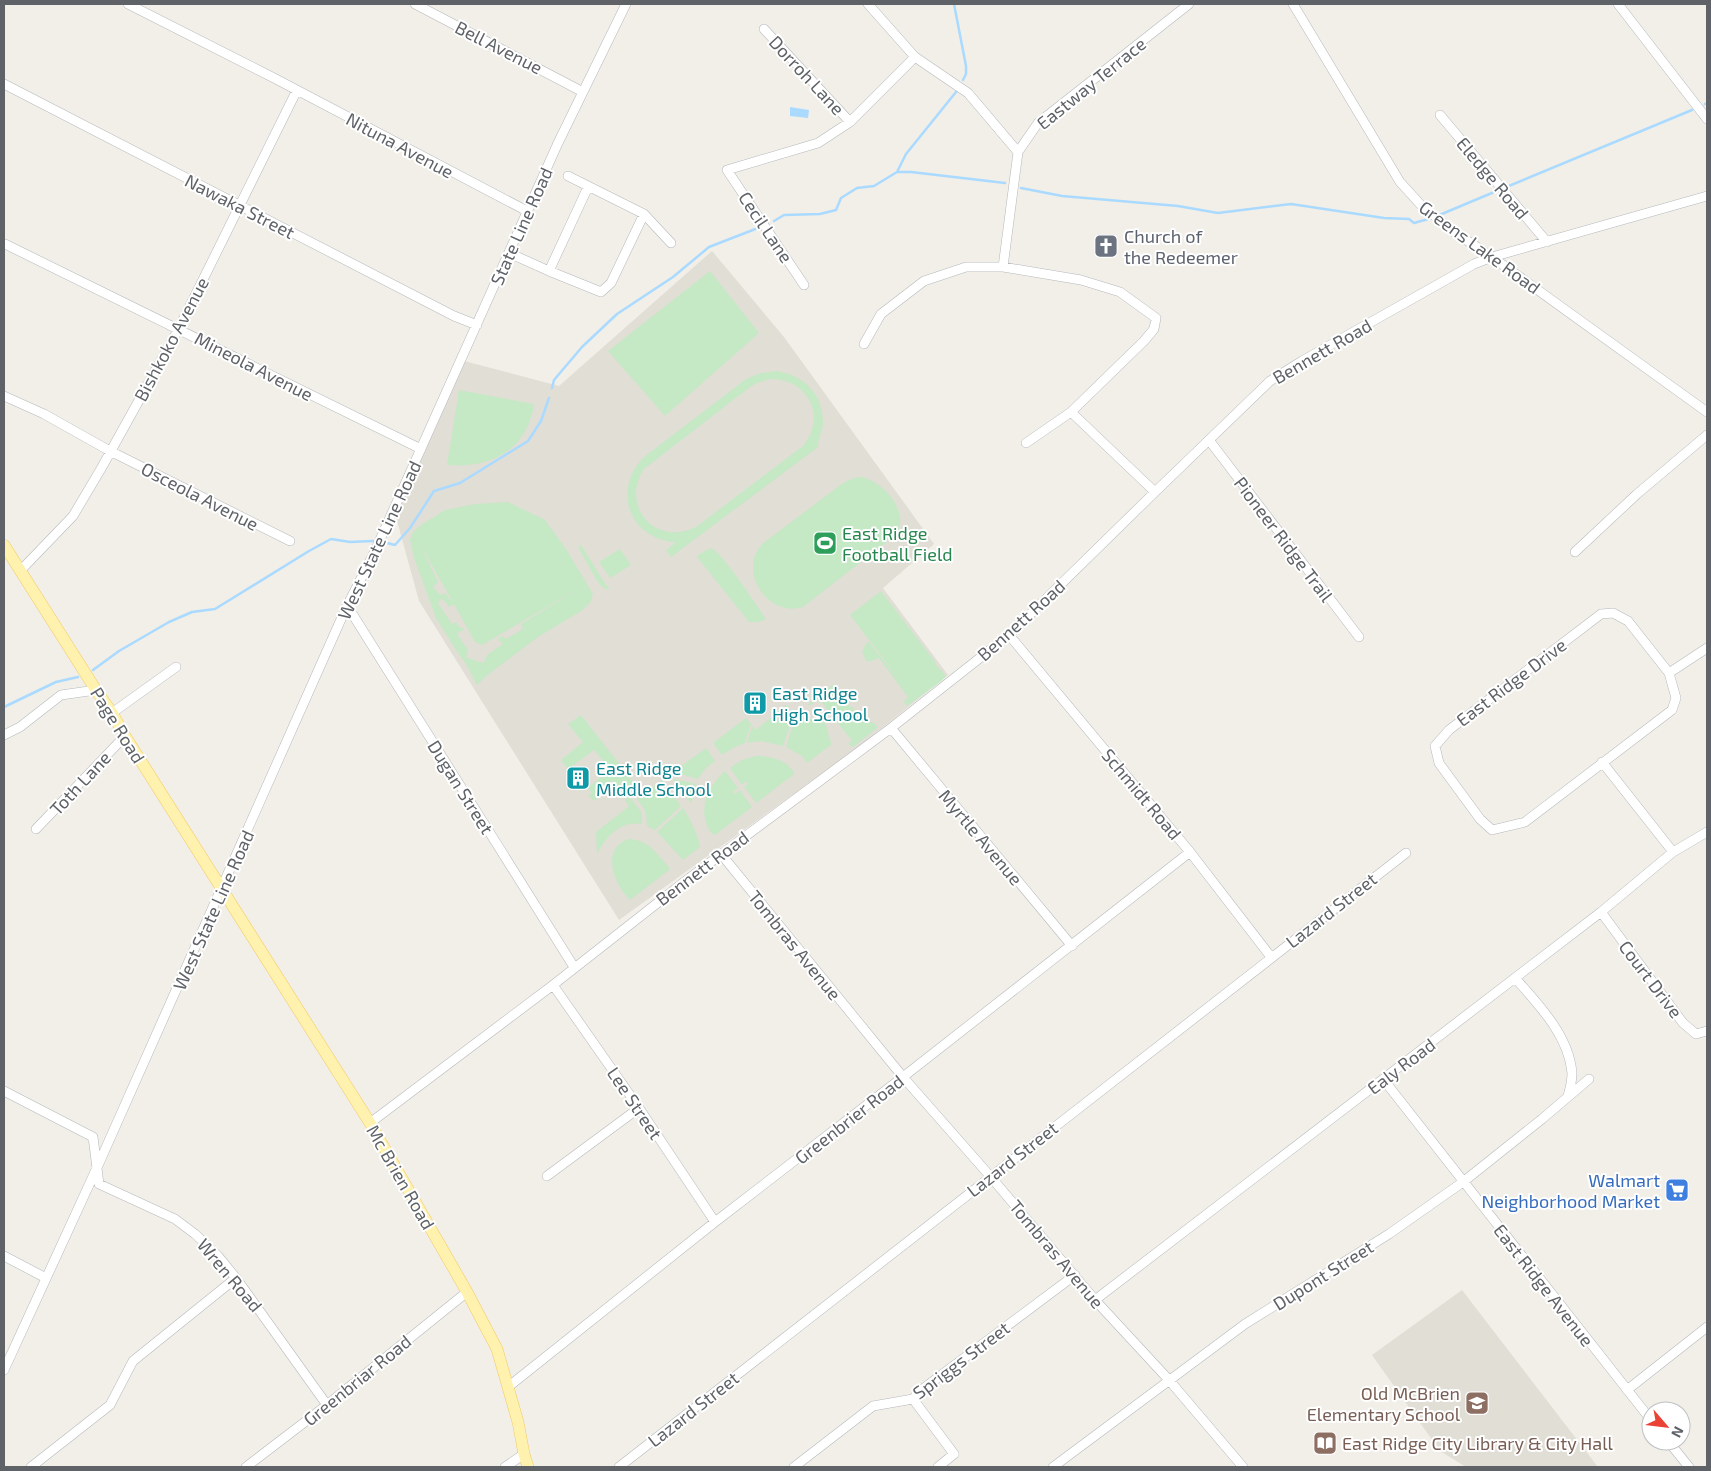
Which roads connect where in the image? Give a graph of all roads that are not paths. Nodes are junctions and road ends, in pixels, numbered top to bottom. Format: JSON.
{"nodes":[{"id":1,"x":128,"y":4,"type":"edge"},
{"id":2,"x":415,"y":4,"type":"edge"},
{"id":3,"x":626,"y":4,"type":"edge"},
{"id":4,"x":868,"y":4,"type":"edge"},
{"id":5,"x":1189,"y":4,"type":"edge"},
{"id":6,"x":1293,"y":4,"type":"edge"},
{"id":7,"x":1618,"y":4,"type":"edge"},
{"id":8,"x":764,"y":29,"type":"dead end"},
{"id":9,"x":915,"y":57,"type":"junction"},
{"id":10,"x":4,"y":84,"type":"edge"},
{"id":11,"x":297,"y":90,"type":"junction"},
{"id":12,"x":583,"y":92,"type":"junction"},
{"id":13,"x":1440,"y":115,"type":"dead end"},
{"id":14,"x":1707,"y":119,"type":"edge"},
{"id":15,"x":850,"y":122,"type":"junction"},
{"id":16,"x":1018,"y":152,"type":"junction"},
{"id":17,"x":568,"y":176,"type":"dead end"},
{"id":18,"x":588,"y":187,"type":"junction"},
{"id":19,"x":1707,"y":196,"type":"edge"},
{"id":20,"x":239,"y":206,"type":"junction"},
{"id":21,"x":527,"y":211,"type":"junction"},
{"id":22,"x":644,"y":214,"type":"junction"},
{"id":23,"x":1547,"y":242,"type":"junction"},
{"id":24,"x":671,"y":243,"type":"dead end"},
{"id":25,"x":5,"y":244,"type":"dead end"},
{"id":26,"x":508,"y":254,"type":"junction"},
{"id":27,"x":1492,"y":257,"type":"junction"},
{"id":28,"x":1003,"y":267,"type":"junction"},
{"id":29,"x":549,"y":271,"type":"junction"},
{"id":30,"x":804,"y":285,"type":"dead end"},
{"id":31,"x":477,"y":325,"type":"junction"},
{"id":32,"x":179,"y":328,"type":"junction"},
{"id":33,"x":864,"y":344,"type":"dead end"},
{"id":34,"x":4,"y":396,"type":"edge"},
{"id":35,"x":1071,"y":412,"type":"junction"},
{"id":36,"x":1707,"y":412,"type":"edge"},
{"id":37,"x":1707,"y":435,"type":"edge"},
{"id":38,"x":1209,"y":440,"type":"junction"},
{"id":39,"x":1026,"y":443,"type":"dead end"},
{"id":40,"x":110,"y":450,"type":"junction"},
{"id":41,"x":421,"y":450,"type":"junction"},
{"id":42,"x":1154,"y":492,"type":"junction"},
{"id":43,"x":290,"y":541,"type":"dead end"},
{"id":44,"x":4,"y":545,"type":"edge"},
{"id":45,"x":1575,"y":552,"type":"dead end"},
{"id":46,"x":20,"y":571,"type":"junction"},
{"id":47,"x":346,"y":608,"type":"junction"},
{"id":48,"x":1009,"y":635,"type":"junction"},
{"id":49,"x":1359,"y":637,"type":"dead end"},
{"id":50,"x":1707,"y":648,"type":"edge"},
{"id":51,"x":176,"y":668,"type":"dead end"},
{"id":52,"x":1670,"y":673,"type":"junction"},
{"id":53,"x":96,"y":690,"type":"junction"},
{"id":54,"x":112,"y":713,"type":"junction"},
{"id":55,"x":890,"y":728,"type":"junction"},
{"id":56,"x":4,"y":735,"type":"edge"},
{"id":57,"x":124,"y":736,"type":"junction"},
{"id":58,"x":1602,"y":762,"type":"junction"},
{"id":59,"x":36,"y":829,"type":"dead end"},
{"id":60,"x":1704,"y":835,"type":"edge"},
{"id":61,"x":1707,"y":846,"type":"edge"},
{"id":62,"x":1190,"y":852,"type":"junction"},
{"id":63,"x":1673,"y":852,"type":"junction"},
{"id":64,"x":1406,"y":853,"type":"dead end"},
{"id":65,"x":721,"y":854,"type":"junction"},
{"id":66,"x":222,"y":889,"type":"junction"},
{"id":67,"x":232,"y":905,"type":"joint"},
{"id":68,"x":1601,"y":912,"type":"junction"},
{"id":69,"x":1072,"y":946,"type":"junction"},
{"id":70,"x":1271,"y":957,"type":"junction"},
{"id":71,"x":574,"y":967,"type":"junction"},
{"id":72,"x":1515,"y":978,"type":"junction"},
{"id":73,"x":553,"y":985,"type":"junction"},
{"id":74,"x":1707,"y":1031,"type":"edge"},
{"id":75,"x":903,"y":1078,"type":"junction"},
{"id":76,"x":1383,"y":1079,"type":"junction"},
{"id":77,"x":1589,"y":1079,"type":"dead end"},
{"id":78,"x":4,"y":1091,"type":"edge"},
{"id":79,"x":1568,"y":1096,"type":"junction"},
{"id":80,"x":639,"y":1108,"type":"junction"},
{"id":81,"x":370,"y":1123,"type":"junction"},
{"id":82,"x":97,"y":1168,"type":"junction"},
{"id":83,"x":547,"y":1176,"type":"dead end"},
{"id":84,"x":990,"y":1176,"type":"junction"},
{"id":85,"x":1463,"y":1182,"type":"junction"},
{"id":86,"x":715,"y":1222,"type":"junction"},
{"id":87,"x":4,"y":1256,"type":"edge"},
{"id":88,"x":1074,"y":1276,"type":"junction"},
{"id":89,"x":46,"y":1278,"type":"junction"},
{"id":90,"x":236,"y":1278,"type":"junction"},
{"id":91,"x":467,"y":1292,"type":"junction"},
{"id":92,"x":1095,"y":1300,"type":"junction"},
{"id":93,"x":1707,"y":1327,"type":"edge"},
{"id":94,"x":4,"y":1346,"type":"edge"},
{"id":95,"x":13,"y":1350,"type":"junction"},
{"id":96,"x":4,"y":1370,"type":"edge"},
{"id":97,"x":1169,"y":1380,"type":"junction"},
{"id":98,"x":508,"y":1387,"type":"junction"},
{"id":99,"x":1627,"y":1390,"type":"junction"},
{"id":100,"x":913,"y":1400,"type":"junction"},
{"id":101,"x":327,"y":1405,"type":"junction"},
{"id":102,"x":1641,"y":1408,"type":"edge"},
{"id":103,"x":1676,"y":1451,"type":"edge"},
{"id":104,"x":524,"y":1454,"type":"junction"},
{"id":105,"x":32,"y":1467,"type":"edge"},
{"id":106,"x":246,"y":1467,"type":"edge"},
{"id":107,"x":505,"y":1467,"type":"edge"},
{"id":108,"x":528,"y":1467,"type":"edge"},
{"id":109,"x":619,"y":1467,"type":"edge"},
{"id":110,"x":794,"y":1467,"type":"edge"},
{"id":111,"x":938,"y":1467,"type":"edge"},
{"id":112,"x":1053,"y":1467,"type":"edge"},
{"id":113,"x":1243,"y":1467,"type":"edge"},
{"id":114,"x":1689,"y":1467,"type":"edge"}],
"edges":[{"from":1,"to":11,"type":"street","name":"Nituna Avenue"},
{"from":2,"to":12,"type":"street","name":"Bell Avenue"},
{"from":3,"to":12,"type":"street","name":"State Line Road"},
{"from":4,"to":9,"type":"street"},
{"from":5,"to":16,"type":"street","name":"Eastway Terrace"},
{"from":6,"to":27,"type":"street","name":"Greens Lake Road"},
{"from":7,"to":14,"type":"street"},
{"from":8,"to":15,"type":"street","name":"Dorroh Lane"},
{"from":9,"to":15,"type":"street"},
{"from":9,"to":16,"type":"street"},
{"from":10,"to":20,"type":"street","name":"Nawaka Street"},
{"from":11,"to":20,"type":"street","name":"Bishkoko Avenue"},
{"from":11,"to":21,"type":"street","name":"Nituna Avenue"},
{"from":12,"to":21,"type":"street","name":"State Line Road"},
{"from":13,"to":23,"type":"street","name":"Eledge Road"},
{"from":15,"to":30,"type":"street","name":"Cecil Lane"},
{"from":16,"to":28,"type":"street","name":"Eastway Terrace"},
{"from":17,"to":18,"type":"street"},
{"from":18,"to":22,"type":"street"},
{"from":18,"to":29,"type":"street"},
{"from":19,"to":23,"type":"street","name":"Bennett Road"},
{"from":20,"to":31,"type":"street","name":"Nawaka Street"},
{"from":20,"to":32,"type":"street","name":"Bishkoko Avenue"},
{"from":21,"to":26,"type":"street","name":"State Line Road"},
{"from":22,"to":24,"type":"street"},
{"from":22,"to":29,"type":"street"},
{"from":23,"to":27,"type":"street","name":"Bennett Road"},
{"from":25,"to":32,"type":"street","name":"Mineola Avenue"},
{"from":26,"to":29,"type":"street"},
{"from":26,"to":31,"type":"street","name":"State Line Road"},
{"from":27,"to":36,"type":"street","name":"Greens Lake Road"},
{"from":27,"to":38,"type":"street","name":"Bennett Road"},
{"from":28,"to":33,"type":"street"},
{"from":28,"to":35,"type":"street"},
{"from":31,"to":41,"type":"street","name":"State Line Road"},
{"from":32,"to":40,"type":"street","name":"Bishkoko Avenue"},
{"from":32,"to":41,"type":"street","name":"Mineola Avenue"},
{"from":34,"to":40,"type":"street","name":"Osceola Avenue"},
{"from":35,"to":39,"type":"street"},
{"from":35,"to":42,"type":"street"},
{"from":37,"to":45,"type":"street"},
{"from":38,"to":42,"type":"street","name":"Bennett Road"},
{"from":38,"to":49,"type":"street","name":"Pioneer Ridge Trail"},
{"from":40,"to":43,"type":"street","name":"Osceola Avenue"},
{"from":40,"to":46,"type":"street","name":"Bishkoko Avenue"},
{"from":41,"to":47,"type":"street","name":"West State Line Road"},
{"from":42,"to":48,"type":"street","name":"Bennett Road"},
{"from":44,"to":46,"type":"main road","name":"Page Road"},
{"from":46,"to":53,"type":"main road","name":"Page Road"},
{"from":47,"to":66,"type":"street","name":"West State Line Road"},
{"from":47,"to":71,"type":"street","name":"Dugan Street"},
{"from":48,"to":55,"type":"street","name":"Bennett Road"},
{"from":48,"to":62,"type":"street","name":"Schmidt Road"},
{"from":50,"to":52,"type":"street"},
{"from":51,"to":54,"type":"street"},
{"from":52,"to":58,"type":"street","name":"East Ridge Drive"},
{"from":52,"to":58,"type":"street","name":"East Ridge Drive"},
{"from":53,"to":54,"type":"main road","name":"Page Road"},
{"from":53,"to":56,"type":"street"},
{"from":54,"to":57,"type":"main road","name":"Page Road"},
{"from":55,"to":65,"type":"street","name":"Bennett Road"},
{"from":55,"to":69,"type":"street","name":"Myrtle Avenue"},
{"from":57,"to":59,"type":"street","name":"Toth Lane"},
{"from":57,"to":66,"type":"main road","name":"Page Road"},
{"from":58,"to":63,"type":"street"},
{"from":60,"to":61,"type":"street"},
{"from":60,"to":63,"type":"street","name":"Ealy Road"},
{"from":62,"to":69,"type":"street","name":"Greenbrier Road"},
{"from":62,"to":70,"type":"street","name":"Schmidt Road"},
{"from":63,"to":68,"type":"street","name":"Ealy Road"},
{"from":64,"to":70,"type":"street","name":"Lazard Street"},
{"from":65,"to":71,"type":"street","name":"Bennett Road"},
{"from":65,"to":75,"type":"street","name":"Tombras Avenue"},
{"from":66,"to":67,"type":"main road","name":"Page Road"},
{"from":66,"to":82,"type":"street","name":"West State Line Road"},
{"from":67,"to":81,"type":"main road","name":"Mc Brien Road"},
{"from":68,"to":72,"type":"street","name":"Ealy Road"},
{"from":68,"to":74,"type":"street","name":"Court Drive"},
{"from":69,"to":75,"type":"street","name":"Greenbrier Road"},
{"from":70,"to":84,"type":"street","name":"Lazard Street"},
{"from":71,"to":73,"type":"street","name":"Bennett Road"},
{"from":72,"to":76,"type":"street","name":"Ealy Road"},
{"from":72,"to":79,"type":"street"},
{"from":73,"to":80,"type":"street","name":"Lee Street"},
{"from":73,"to":81,"type":"street","name":"Bennett Road"},
{"from":75,"to":84,"type":"street","name":"Tombras Avenue"},
{"from":75,"to":86,"type":"street","name":"Greenbrier Road"},
{"from":76,"to":85,"type":"street","name":"East Ridge Avenue"},
{"from":76,"to":92,"type":"street","name":"Ealy Road"},
{"from":77,"to":79,"type":"street","name":"Dupont Street"},
{"from":78,"to":82,"type":"street"},
{"from":79,"to":85,"type":"street","name":"Dupont Street"},
{"from":80,"to":83,"type":"street"},
{"from":80,"to":86,"type":"street","name":"Lee Street"},
{"from":81,"to":91,"type":"main road","name":"Mc Brien Road"},
{"from":82,"to":89,"type":"street","name":"West State Line Road"},
{"from":82,"to":90,"type":"street","name":"Wren Road"},
{"from":84,"to":88,"type":"street","name":"Tombras Avenue"},
{"from":84,"to":109,"type":"street","name":"Lazard Street"},
{"from":85,"to":97,"type":"street","name":"Dupont Street"},
{"from":85,"to":99,"type":"street","name":"East Ridge Avenue"},
{"from":86,"to":98,"type":"street","name":"Greenbrier Road"},
{"from":87,"to":89,"type":"street"},
{"from":88,"to":92,"type":"street","name":"Tombras Avenue"},
{"from":88,"to":100,"type":"street","name":"Spriggs Street"},
{"from":89,"to":95,"type":"street","name":"West State Line Road"},
{"from":90,"to":101,"type":"street","name":"Wren Road"},
{"from":90,"to":105,"type":"street"},
{"from":91,"to":98,"type":"main road","name":"Mc Brien Road"},
{"from":91,"to":101,"type":"street","name":"Greenbriar Road"},
{"from":92,"to":97,"type":"street","name":"Tombras Avenue"},
{"from":93,"to":99,"type":"street"},
{"from":94,"to":95,"type":"street"},
{"from":95,"to":96,"type":"street","name":"West State Line Road"},
{"from":97,"to":112,"type":"street","name":"Dupont Street"},
{"from":97,"to":113,"type":"street","name":"Tombras Avenue"},
{"from":98,"to":104,"type":"main road","name":"Mc Brien Road"},
{"from":99,"to":102,"type":"street","name":"East Ridge Avenue"},
{"from":100,"to":110,"type":"street","name":"Spriggs Street"},
{"from":100,"to":111,"type":"street"},
{"from":101,"to":106,"type":"street","name":"Greenbriar Road"},
{"from":103,"to":114,"type":"street"},
{"from":104,"to":107,"type":"street"},
{"from":104,"to":108,"type":"main road","name":"Mc Brien Road"}]}
